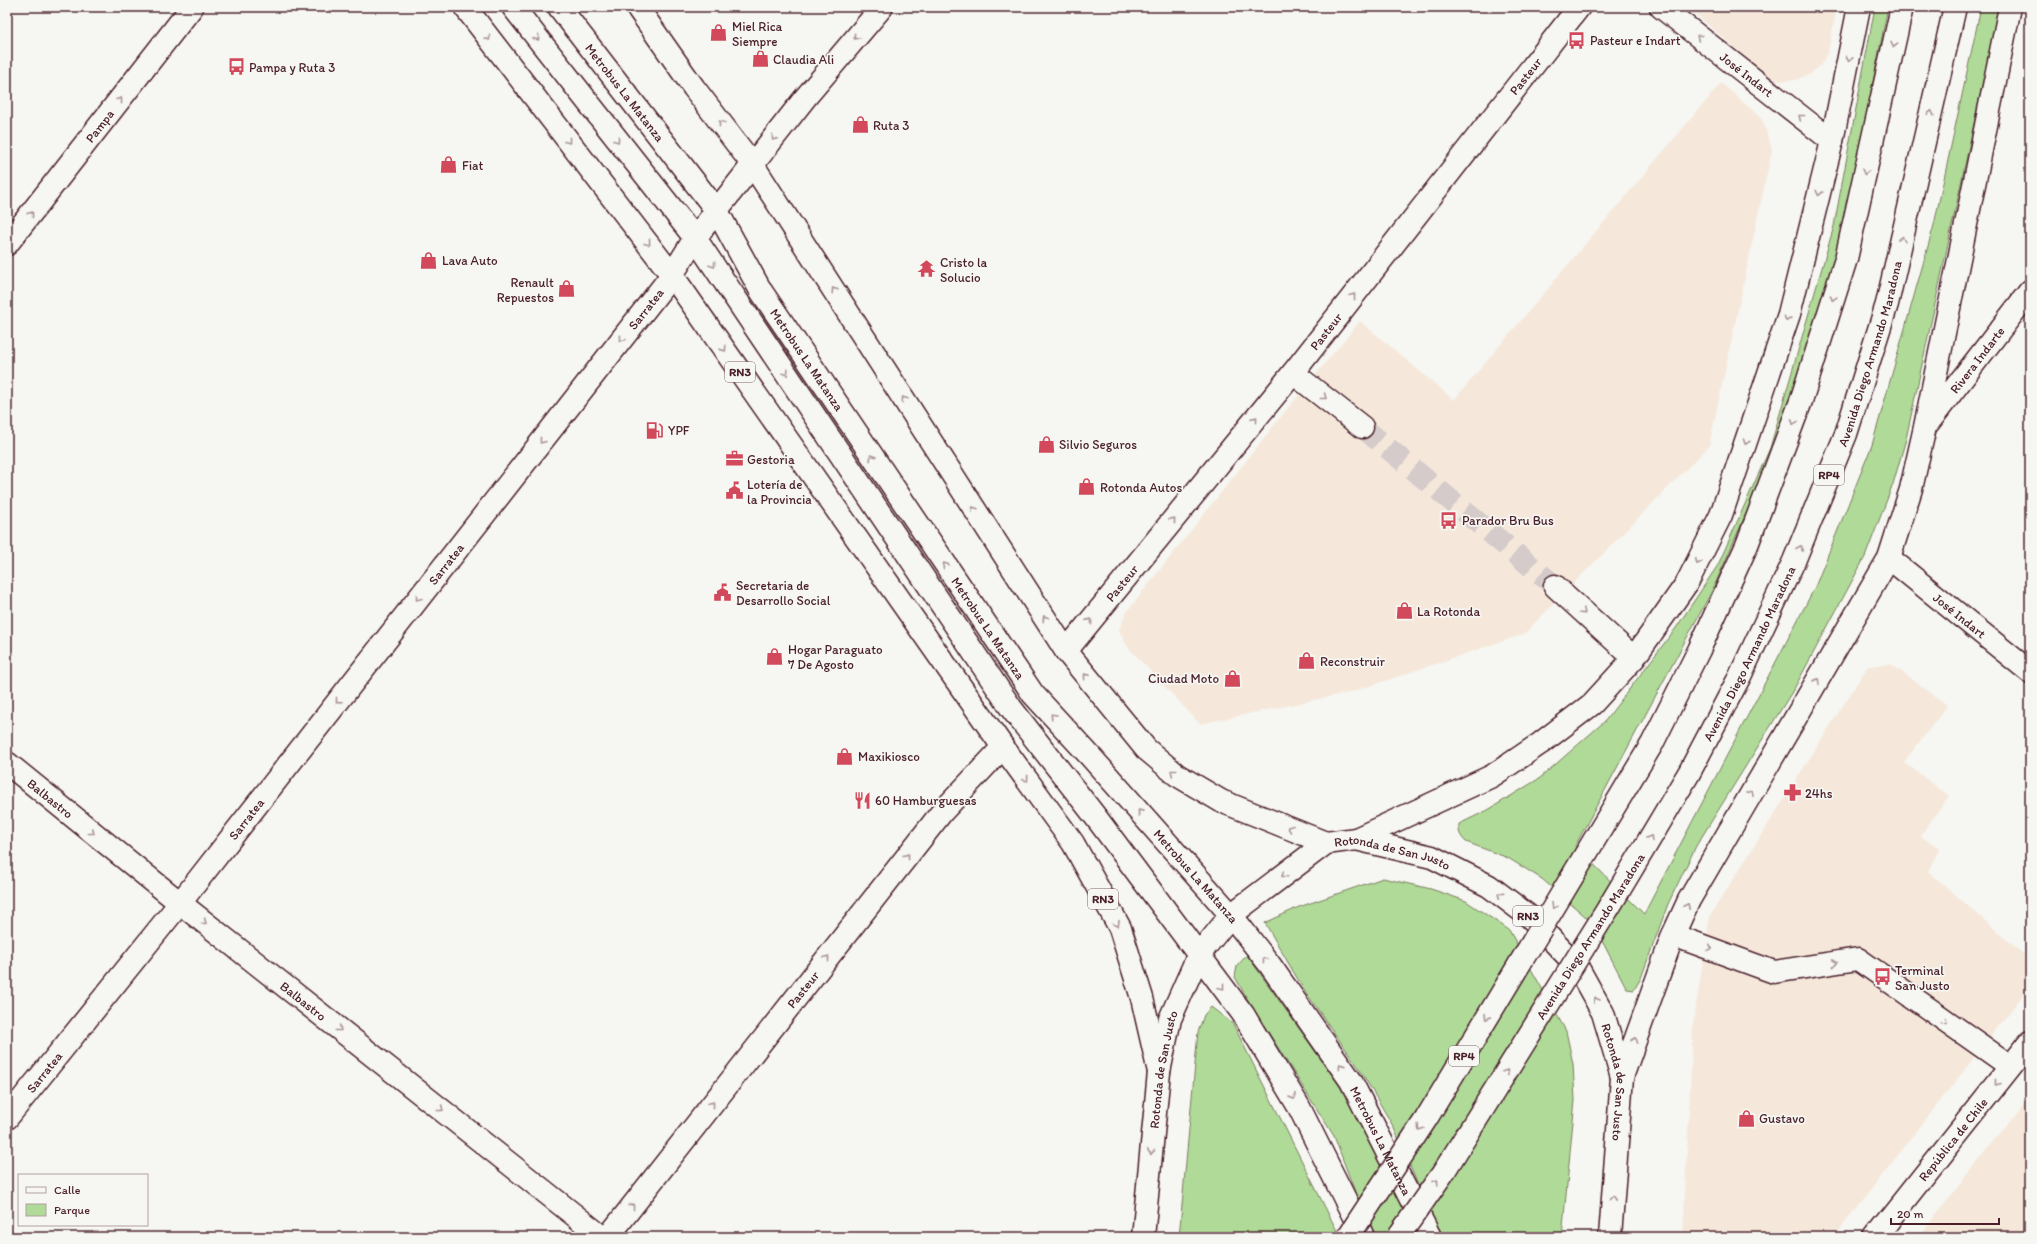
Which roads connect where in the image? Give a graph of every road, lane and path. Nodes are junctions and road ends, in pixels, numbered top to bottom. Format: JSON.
{"nodes":[{"id":1,"x":192,"y":7,"type":"edge"},
{"id":2,"x":465,"y":7,"type":"edge"},
{"id":3,"x":513,"y":7,"type":"edge"},
{"id":4,"x":559,"y":7,"type":"edge"},
{"id":5,"x":637,"y":7,"type":"edge"},
{"id":6,"x":882,"y":7,"type":"edge"},
{"id":7,"x":1578,"y":7,"type":"edge"},
{"id":8,"x":1661,"y":7,"type":"edge"},
{"id":9,"x":1859,"y":7,"type":"edge"},
{"id":10,"x":1902,"y":7,"type":"edge"},
{"id":11,"x":1955,"y":7,"type":"edge"},
{"id":12,"x":2010,"y":7,"type":"edge"},
{"id":13,"x":1832,"y":141,"type":"junction"},
{"id":14,"x":753,"y":165,"type":"junction"},
{"id":15,"x":717,"y":211,"type":"junction"},
{"id":16,"x":695,"y":238,"type":"junction"},
{"id":17,"x":7,"y":244,"type":"edge"},
{"id":18,"x":672,"y":275,"type":"junction"},
{"id":19,"x":2030,"y":292,"type":"edge"},
{"id":20,"x":1293,"y":373,"type":"junction"},
{"id":21,"x":1362,"y":427,"type":"tunnel mouth"},
{"id":22,"x":1925,"y":428,"type":"junction"},
{"id":23,"x":1889,"y":558,"type":"junction"},
{"id":24,"x":1554,"y":586,"type":"tunnel mouth"},
{"id":25,"x":1066,"y":651,"type":"junction"},
{"id":26,"x":1634,"y":658,"type":"junction"},
{"id":27,"x":2030,"y":672,"type":"edge"},
{"id":28,"x":1003,"y":747,"type":"junction"},
{"id":29,"x":7,"y":763,"type":"edge"},
{"id":30,"x":1356,"y":840,"type":"junction"},
{"id":31,"x":1326,"y":843,"type":"junction"},
{"id":32,"x":180,"y":903,"type":"junction"},
{"id":33,"x":1231,"y":915,"type":"junction"},
{"id":34,"x":1673,"y":935,"type":"junction"},
{"id":35,"x":1198,"y":956,"type":"junction"},
{"id":36,"x":2030,"y":1042,"type":"edge"},
{"id":37,"x":2010,"y":1066,"type":"junction"},
{"id":38,"x":1159,"y":1072,"type":"junction"},
{"id":39,"x":1622,"y":1077,"type":"junction"},
{"id":40,"x":7,"y":1118,"type":"edge"},
{"id":41,"x":602,"y":1237,"type":"edge"},
{"id":42,"x":608,"y":1237,"type":"edge"},
{"id":43,"x":1144,"y":1237,"type":"edge"},
{"id":44,"x":1348,"y":1237,"type":"edge"},
{"id":45,"x":1363,"y":1237,"type":"edge"},
{"id":46,"x":1398,"y":1237,"type":"edge"},
{"id":47,"x":1430,"y":1237,"type":"edge"},
{"id":48,"x":1610,"y":1237,"type":"edge"},
{"id":49,"x":1875,"y":1237,"type":"edge"}],
"edges":[{"from":17,"to":1,"type":"main road","name":"Pampa","one_way":true},
{"from":2,"to":18,"type":"main road","number":"RN3","one_way":true},
{"from":3,"to":16,"type":"main road","name":"Metrobus La Matanza","one_way":true},
{"from":4,"to":15,"type":"main road","name":"Metrobus La Matanza"},
{"from":14,"to":5,"type":"main road","number":"RN3","one_way":true},
{"from":6,"to":14,"type":"main road","name":"Sarratea","one_way":true},
{"from":20,"to":7,"type":"main road","name":"Pasteur","one_way":true},
{"from":13,"to":8,"type":"main road","name":"José Indart","one_way":true},
{"from":9,"to":13,"type":"main road","one_way":true},
{"from":10,"to":44,"type":"main road","number":"RP4","one_way":true,"bridge":true},
{"from":46,"to":11,"type":"main road","name":"Avenida Diego Armando Maradona","number":"RP4","one_way":true,"bridge":true},
{"from":12,"to":22,"type":"main road"},
{"from":13,"to":26,"type":"main road","one_way":true},
{"from":14,"to":15,"type":"main road","name":"Sarratea"},
{"from":25,"to":14,"type":"main road","number":"RN3","one_way":true},
{"from":15,"to":16,"type":"main road","name":"Sarratea"},
{"from":33,"to":15,"type":"main road","name":"Metrobus La Matanza","one_way":true},
{"from":16,"to":18,"type":"main road","name":"Sarratea"},
{"from":16,"to":35,"type":"main road","name":"Metrobus La Matanza","one_way":true},
{"from":18,"to":28,"type":"main road","number":"RN3","one_way":true},
{"from":18,"to":32,"type":"main road","name":"Sarratea","one_way":true},
{"from":19,"to":22,"type":"main road","name":"Rivera Indarte"},
{"from":20,"to":21,"type":"main road","one_way":true},
{"from":25,"to":20,"type":"main road","name":"Pasteur","one_way":true},
{"from":22,"to":23,"type":"main road"},
{"from":23,"to":27,"type":"main road","name":"José Indart"},
{"from":34,"to":23,"type":"main road","one_way":true},
{"from":24,"to":26,"type":"main road","one_way":true},
{"from":31,"to":25,"type":"main road","number":"RN3","one_way":true},
{"from":26,"to":30,"type":"main road"},
{"from":28,"to":38,"type":"main road","number":"RN3","one_way":true},
{"from":42,"to":28,"type":"main road","name":"Pasteur","one_way":true},
{"from":29,"to":32,"type":"main road","name":"Balbastro","one_way":true},
{"from":30,"to":31,"type":"main road","name":"Rotonda de San Justo","number":"RN3"},
{"from":39,"to":30,"type":"main road","name":"Rotonda de San Justo","number":"RN3","one_way":true},
{"from":31,"to":33,"type":"main road","name":"Rotonda de San Justo","number":"RN3","one_way":true},
{"from":32,"to":40,"type":"main road","name":"Sarratea"},
{"from":32,"to":41,"type":"main road","name":"Balbastro","one_way":true},
{"from":33,"to":35,"type":"main road","name":"Rotonda de San Justo","number":"RN3"},
{"from":47,"to":33,"type":"main road","name":"Metrobus La Matanza","one_way":true},
{"from":34,"to":37,"type":"main road","one_way":true},
{"from":39,"to":34,"type":"main road","one_way":true},
{"from":35,"to":38,"type":"main road","name":"Rotonda de San Justo","number":"RN3"},
{"from":35,"to":45,"type":"main road","name":"Metrobus La Matanza","one_way":true},
{"from":36,"to":37,"type":"main road","name":"República de Chile"},
{"from":37,"to":49,"type":"main road","name":"República de Chile","one_way":true},
{"from":38,"to":43,"type":"main road","name":"Rotonda de San Justo","number":"RN3","one_way":true},
{"from":48,"to":39,"type":"main road","name":"Rotonda de San Justo","number":"RN3","one_way":true}]}
